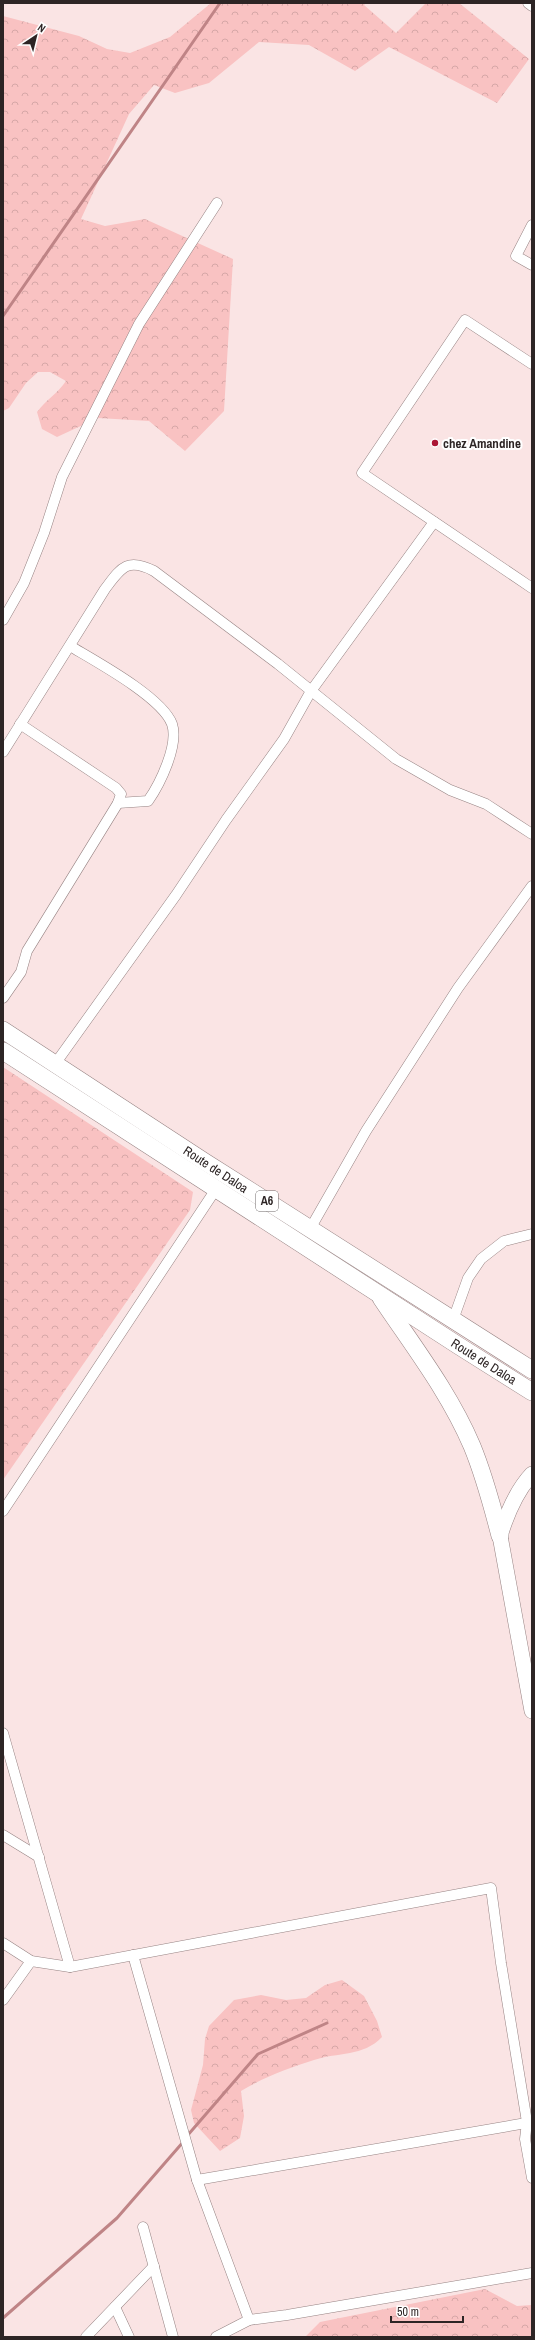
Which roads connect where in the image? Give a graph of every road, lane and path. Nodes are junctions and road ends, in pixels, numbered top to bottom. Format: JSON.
{"nodes":[{"id":1,"x":528,"y":3,"type":"edge"},
{"id":2,"x":532,"y":6,"type":"edge"},
{"id":3,"x":217,"y":203,"type":"dead end"},
{"id":4,"x":532,"y":225,"type":"edge"},
{"id":5,"x":532,"y":265,"type":"edge"},
{"id":6,"x":532,"y":364,"type":"edge"},
{"id":7,"x":434,"y":522,"type":"junction"},
{"id":8,"x":532,"y":588,"type":"edge"},
{"id":9,"x":3,"y":620,"type":"edge"},
{"id":10,"x":70,"y":646,"type":"junction"},
{"id":11,"x":311,"y":691,"type":"junction"},
{"id":12,"x":20,"y":724,"type":"junction"},
{"id":13,"x":3,"y":752,"type":"edge"},
{"id":14,"x":118,"y":803,"type":"junction"},
{"id":15,"x":532,"y":834,"type":"edge"},
{"id":16,"x":532,"y":886,"type":"edge"},
{"id":17,"x":3,"y":998,"type":"edge"},
{"id":18,"x":3,"y":1030,"type":"edge"},
{"id":19,"x":3,"y":1051,"type":"edge"},
{"id":20,"x":55,"y":1064,"type":"junction"},
{"id":21,"x":216,"y":1190,"type":"junction"},
{"id":22,"x":310,"y":1229,"type":"junction"},
{"id":23,"x":532,"y":1234,"type":"edge"},
{"id":24,"x":376,"y":1291,"type":"junction"},
{"id":25,"x":453,"y":1320,"type":"junction"},
{"id":26,"x":526,"y":1367,"type":"edge"},
{"id":27,"x":532,"y":1391,"type":"edge"},
{"id":28,"x":532,"y":1474,"type":"edge"},
{"id":29,"x":3,"y":1510,"type":"edge"},
{"id":30,"x":500,"y":1536,"type":"junction"},
{"id":31,"x":532,"y":1711,"type":"edge"},
{"id":32,"x":3,"y":1733,"type":"edge"},
{"id":33,"x":3,"y":1835,"type":"edge"},
{"id":34,"x":38,"y":1857,"type":"junction"},
{"id":35,"x":3,"y":1943,"type":"edge"},
{"id":36,"x":133,"y":1955,"type":"junction"},
{"id":37,"x":31,"y":1961,"type":"junction"},
{"id":38,"x":70,"y":1967,"type":"junction"},
{"id":39,"x":3,"y":2000,"type":"edge"},
{"id":40,"x":529,"y":2122,"type":"edge"},
{"id":41,"x":532,"y":2178,"type":"edge"},
{"id":42,"x":196,"y":2180,"type":"junction"},
{"id":43,"x":143,"y":2227,"type":"dead end"},
{"id":44,"x":154,"y":2266,"type":"junction"},
{"id":45,"x":532,"y":2273,"type":"edge"},
{"id":46,"x":115,"y":2307,"type":"junction"},
{"id":47,"x":249,"y":2320,"type":"junction"},
{"id":48,"x":86,"y":2337,"type":"edge"},
{"id":49,"x":129,"y":2337,"type":"edge"},
{"id":50,"x":173,"y":2337,"type":"edge"},
{"id":51,"x":216,"y":2337,"type":"edge"}],
"edges":[{"from":1,"to":2,"type":"street"},
{"from":3,"to":9,"type":"street"},
{"from":4,"to":5,"type":"street"},
{"from":6,"to":7,"type":"street"},
{"from":7,"to":8,"type":"street"},
{"from":7,"to":11,"type":"street"},
{"from":10,"to":11,"type":"street"},
{"from":10,"to":12,"type":"street"},
{"from":10,"to":14,"type":"street"},
{"from":11,"to":15,"type":"street"},
{"from":11,"to":20,"type":"street"},
{"from":12,"to":13,"type":"street"},
{"from":12,"to":14,"type":"street"},
{"from":14,"to":17,"type":"street"},
{"from":16,"to":22,"type":"street"},
{"from":18,"to":20,"type":"highway","name":"Route de Daloa","number":"A6"},
{"from":19,"to":21,"type":"highway","number":"A6"},
{"from":20,"to":22,"type":"highway","name":"Route de Daloa","number":"A6"},
{"from":21,"to":24,"type":"highway","number":"A6"},
{"from":21,"to":29,"type":"street"},
{"from":22,"to":25,"type":"highway","name":"Route de Daloa","number":"A6"},
{"from":23,"to":25,"type":"street"},
{"from":24,"to":27,"type":"highway","name":"Route de Daloa","number":"A6"},
{"from":24,"to":30,"type":"highway"},
{"from":25,"to":26,"type":"highway","name":"Route de Daloa","number":"A6"},
{"from":26,"to":27,"type":"main road"},
{"from":28,"to":30,"type":"main road"},
{"from":30,"to":31,"type":"main road"},
{"from":32,"to":34,"type":"street"},
{"from":33,"to":34,"type":"street"},
{"from":34,"to":38,"type":"street"},
{"from":35,"to":37,"type":"street"},
{"from":36,"to":38,"type":"street"},
{"from":36,"to":40,"type":"street"},
{"from":36,"to":42,"type":"street"},
{"from":37,"to":38,"type":"street"},
{"from":37,"to":39,"type":"street"},
{"from":40,"to":41,"type":"street"},
{"from":40,"to":42,"type":"street"},
{"from":42,"to":47,"type":"street"},
{"from":43,"to":44,"type":"street"},
{"from":44,"to":46,"type":"street"},
{"from":44,"to":50,"type":"street"},
{"from":45,"to":47,"type":"street"},
{"from":46,"to":48,"type":"street"},
{"from":46,"to":49,"type":"street"},
{"from":47,"to":51,"type":"street"}]}
